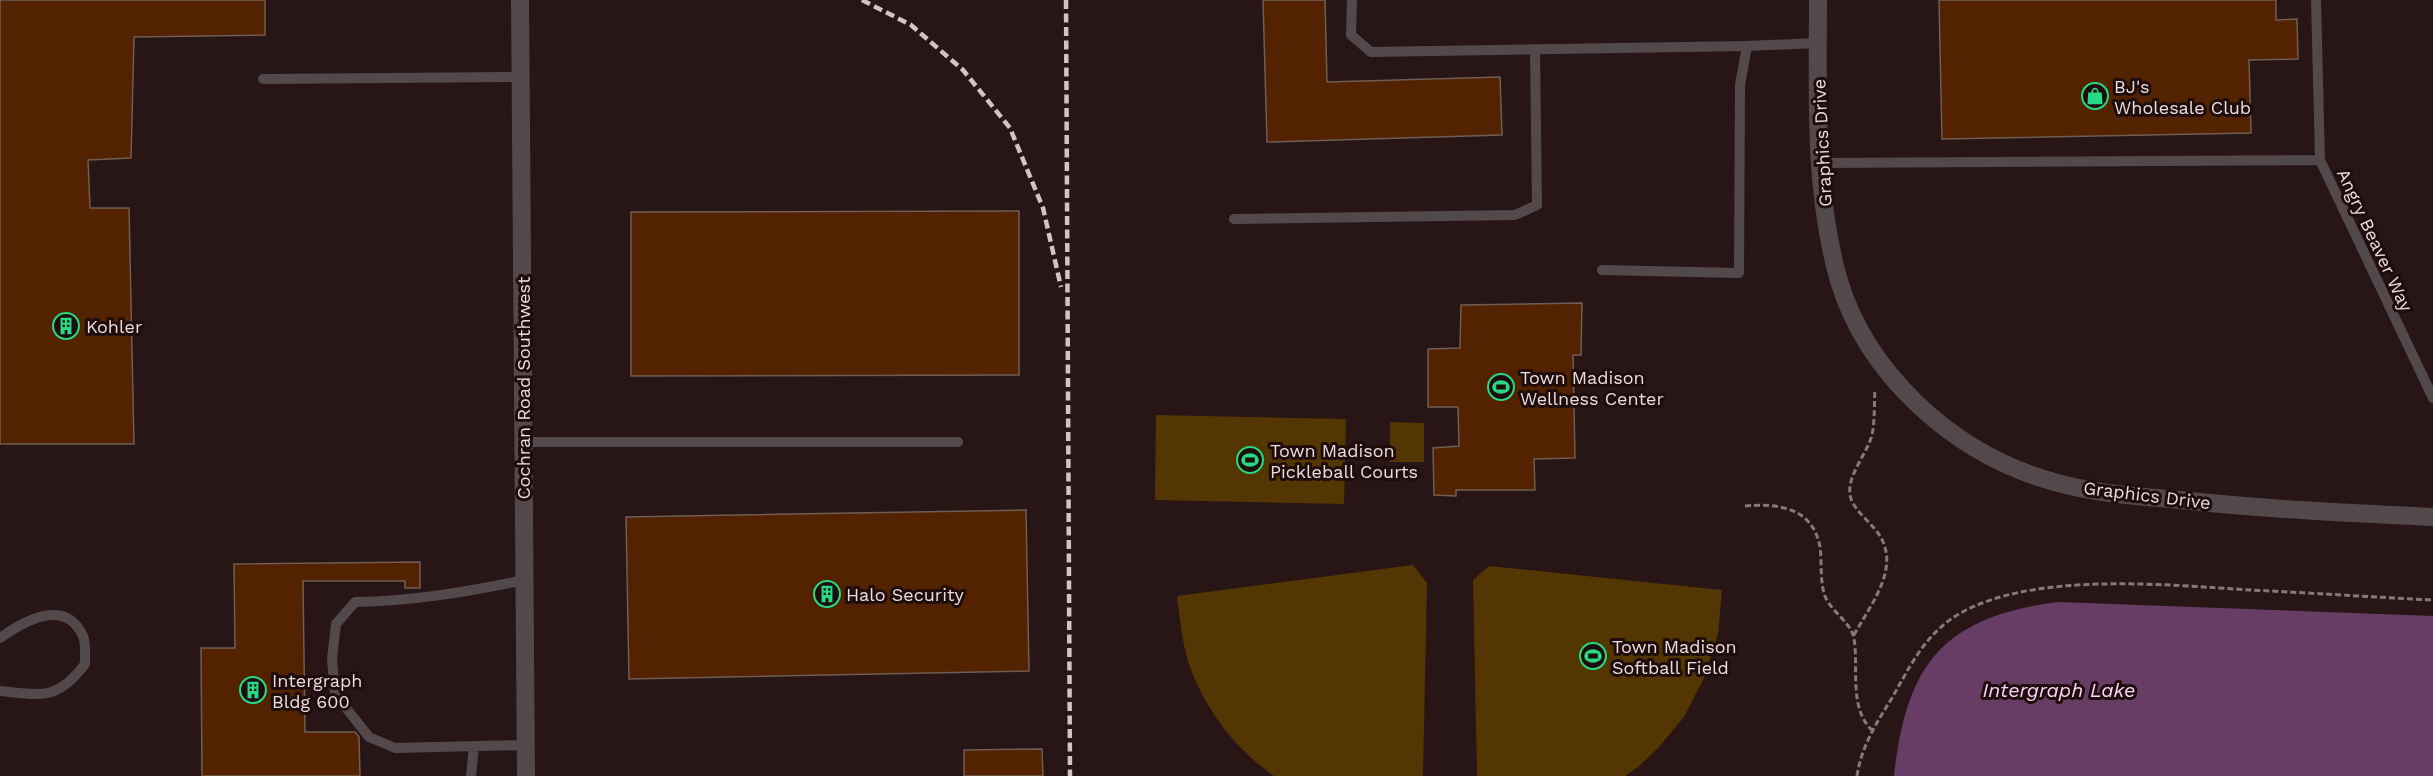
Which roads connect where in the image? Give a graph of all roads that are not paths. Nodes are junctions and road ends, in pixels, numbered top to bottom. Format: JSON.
{"nodes":[{"id":1,"x":520,"y":0,"type":"edge"},
{"id":2,"x":1352,"y":0,"type":"edge"},
{"id":3,"x":1818,"y":0,"type":"edge"},
{"id":4,"x":2316,"y":0,"type":"edge"},
{"id":5,"x":1818,"y":43,"type":"junction"},
{"id":6,"x":1747,"y":46,"type":"junction"},
{"id":7,"x":1535,"y":50,"type":"junction"},
{"id":8,"x":520,"y":77,"type":"junction"},
{"id":9,"x":263,"y":79,"type":"dead end"},
{"id":10,"x":2320,"y":160,"type":"junction"},
{"id":11,"x":1820,"y":163,"type":"junction"},
{"id":12,"x":1234,"y":219,"type":"dead end"},
{"id":13,"x":1602,"y":270,"type":"dead end"},
{"id":14,"x":2433,"y":398,"type":"edge"},
{"id":15,"x":523,"y":442,"type":"junction"},
{"id":16,"x":958,"y":442,"type":"dead end"},
{"id":17,"x":2433,"y":518,"type":"edge"},
{"id":18,"x":524,"y":580,"type":"junction"},
{"id":19,"x":0,"y":638,"type":"edge"},
{"id":20,"x":0,"y":691,"type":"edge"},
{"id":21,"x":526,"y":745,"type":"junction"},
{"id":22,"x":474,"y":746,"type":"junction"},
{"id":23,"x":471,"y":776,"type":"edge"},
{"id":24,"x":526,"y":776,"type":"edge"}],
"edges":[{"from":1,"to":8,"type":"street","name":"Cochran Road Southwest"},
{"from":2,"to":7,"type":"lane"},
{"from":3,"to":5,"type":"street","name":"Graphics Drive"},
{"from":4,"to":10,"type":"lane"},
{"from":5,"to":6,"type":"lane"},
{"from":5,"to":11,"type":"street","name":"Graphics Drive"},
{"from":6,"to":7,"type":"lane"},
{"from":6,"to":13,"type":"lane"},
{"from":7,"to":12,"type":"lane"},
{"from":8,"to":9,"type":"lane"},
{"from":8,"to":15,"type":"street","name":"Cochran Road Southwest"},
{"from":10,"to":11,"type":"lane"},
{"from":10,"to":14,"type":"lane","name":"Angry Beaver Way"},
{"from":11,"to":17,"type":"street","name":"Graphics Drive"},
{"from":15,"to":16,"type":"lane"},
{"from":15,"to":18,"type":"street","name":"Cochran Road Southwest"},
{"from":18,"to":21,"type":"street","name":"Cochran Road Southwest"},
{"from":18,"to":22,"type":"lane"},
{"from":19,"to":20,"type":"lane"},
{"from":21,"to":22,"type":"lane"},
{"from":21,"to":24,"type":"street","name":"Cochran Road Southwest"},
{"from":22,"to":23,"type":"lane"}]}
